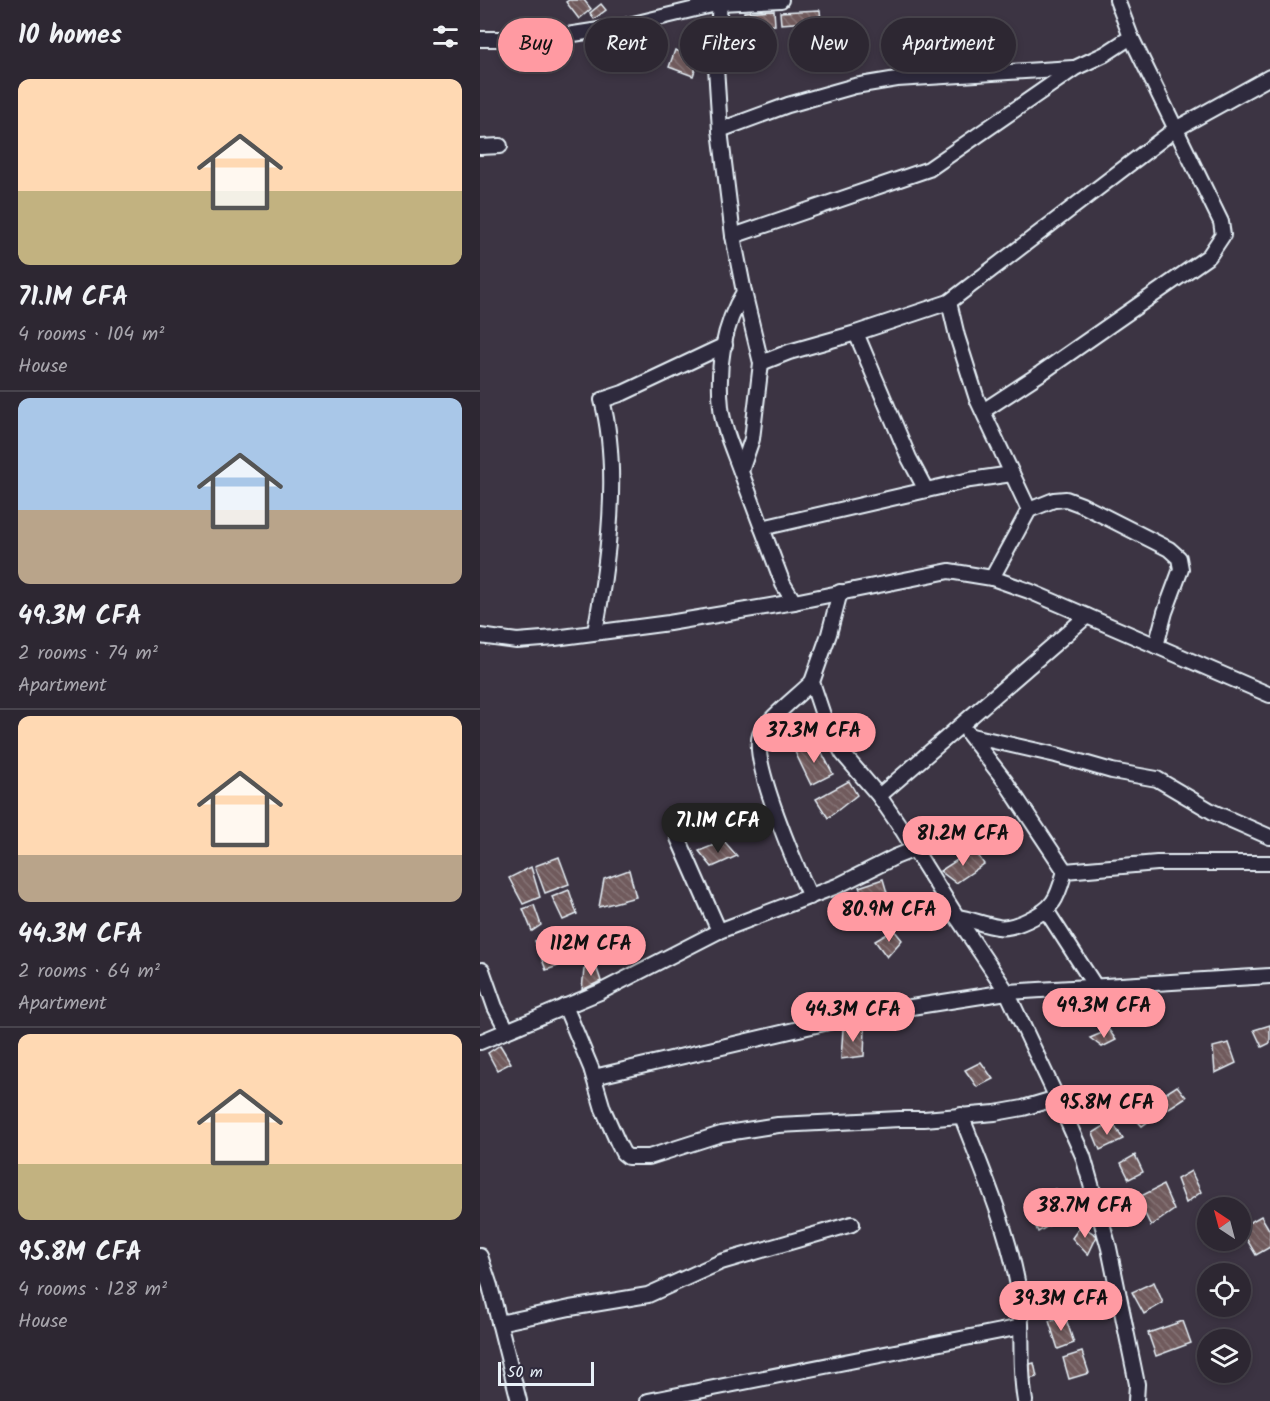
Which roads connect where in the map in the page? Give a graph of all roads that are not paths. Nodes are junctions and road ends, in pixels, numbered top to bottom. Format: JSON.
{"nodes":[{"id":1,"x":781,"y":0,"type":"edge"},
{"id":2,"x":1116,"y":0,"type":"edge"},
{"id":3,"x":720,"y":2,"type":"edge"},
{"id":4,"x":1131,"y":37,"type":"junction"},
{"id":5,"x":480,"y":39,"type":"edge"},
{"id":6,"x":1075,"y":68,"type":"junction"},
{"id":7,"x":1270,"y":77,"type":"edge"},
{"id":8,"x":720,"y":130,"type":"junction"},
{"id":9,"x":1174,"y":130,"type":"junction"},
{"id":10,"x":500,"y":146,"type":"dead end"},
{"id":11,"x":480,"y":147,"type":"edge"},
{"id":12,"x":734,"y":236,"type":"junction"},
{"id":13,"x":744,"y":292,"type":"junction"},
{"id":14,"x":949,"y":302,"type":"junction"},
{"id":15,"x":856,"y":333,"type":"junction"},
{"id":16,"x":725,"y":345,"type":"junction"},
{"id":17,"x":761,"y":363,"type":"junction"},
{"id":18,"x":982,"y":411,"type":"junction"},
{"id":19,"x":741,"y":471,"type":"junction"},
{"id":20,"x":1012,"y":474,"type":"junction"},
{"id":21,"x":926,"y":490,"type":"junction"},
{"id":22,"x":1029,"y":510,"type":"junction"},
{"id":23,"x":762,"y":528,"type":"junction"},
{"id":24,"x":992,"y":578,"type":"junction"},
{"id":25,"x":840,"y":592,"type":"junction"},
{"id":26,"x":794,"y":602,"type":"junction"},
{"id":27,"x":1087,"y":616,"type":"junction"},
{"id":28,"x":595,"y":632,"type":"junction"},
{"id":29,"x":480,"y":636,"type":"edge"},
{"id":30,"x":1156,"y":646,"type":"junction"},
{"id":31,"x":812,"y":682,"type":"junction"},
{"id":32,"x":1270,"y":695,"type":"edge"},
{"id":33,"x":967,"y":732,"type":"junction"},
{"id":34,"x":879,"y":796,"type":"junction"},
{"id":35,"x":1270,"y":837,"type":"edge"},
{"id":36,"x":678,"y":838,"type":"dead end"},
{"id":37,"x":915,"y":849,"type":"junction"},
{"id":38,"x":1270,"y":863,"type":"edge"},
{"id":39,"x":1065,"y":871,"type":"junction"},
{"id":40,"x":810,"y":897,"type":"junction"},
{"id":41,"x":1046,"y":910,"type":"junction"},
{"id":42,"x":957,"y":917,"type":"junction"},
{"id":43,"x":719,"y":931,"type":"junction"},
{"id":44,"x":482,"y":970,"type":"dead end"},
{"id":45,"x":1270,"y":976,"type":"edge"},
{"id":46,"x":1095,"y":986,"type":"junction"},
{"id":47,"x":1007,"y":992,"type":"junction"},
{"id":48,"x":565,"y":1006,"type":"junction"},
{"id":49,"x":507,"y":1030,"type":"junction"},
{"id":50,"x":480,"y":1042,"type":"edge"},
{"id":51,"x":594,"y":1077,"type":"junction"},
{"id":52,"x":1057,"y":1098,"type":"junction"},
{"id":53,"x":962,"y":1115,"type":"junction"},
{"id":54,"x":852,"y":1224,"type":"dead end"},
{"id":55,"x":480,"y":1256,"type":"edge"},
{"id":56,"x":485,"y":1288,"type":"edge"},
{"id":57,"x":499,"y":1323,"type":"junction"},
{"id":58,"x":1022,"y":1327,"type":"junction"},
{"id":59,"x":677,"y":1398,"type":"edge"},
{"id":60,"x":519,"y":1401,"type":"edge"},
{"id":61,"x":648,"y":1401,"type":"edge"},
{"id":62,"x":1025,"y":1401,"type":"edge"},
{"id":63,"x":1136,"y":1401,"type":"edge"}],
"edges":[{"from":1,"to":3,"type":"street"},
{"from":2,"to":4,"type":"street"},
{"from":3,"to":5,"type":"street"},
{"from":3,"to":8,"type":"street"},
{"from":4,"to":6,"type":"street"},
{"from":4,"to":9,"type":"street"},
{"from":6,"to":8,"type":"street"},
{"from":6,"to":12,"type":"street"},
{"from":7,"to":9,"type":"street"},
{"from":8,"to":12,"type":"street"},
{"from":9,"to":14,"type":"street"},
{"from":9,"to":18,"type":"street"},
{"from":10,"to":11,"type":"street"},
{"from":12,"to":13,"type":"street"},
{"from":13,"to":16,"type":"street"},
{"from":13,"to":17,"type":"street"},
{"from":14,"to":15,"type":"street"},
{"from":14,"to":18,"type":"street"},
{"from":15,"to":17,"type":"street"},
{"from":15,"to":21,"type":"street"},
{"from":16,"to":19,"type":"street"},
{"from":16,"to":28,"type":"street"},
{"from":17,"to":19,"type":"street"},
{"from":18,"to":20,"type":"street"},
{"from":19,"to":23,"type":"street"},
{"from":20,"to":21,"type":"street"},
{"from":20,"to":22,"type":"street"},
{"from":21,"to":23,"type":"street"},
{"from":22,"to":24,"type":"street"},
{"from":22,"to":30,"type":"street"},
{"from":23,"to":26,"type":"street"},
{"from":24,"to":25,"type":"street"},
{"from":24,"to":27,"type":"street"},
{"from":25,"to":26,"type":"street"},
{"from":25,"to":31,"type":"street"},
{"from":26,"to":28,"type":"street"},
{"from":27,"to":30,"type":"street"},
{"from":27,"to":33,"type":"street"},
{"from":28,"to":29,"type":"street"},
{"from":30,"to":32,"type":"street"},
{"from":31,"to":34,"type":"street"},
{"from":31,"to":40,"type":"street"},
{"from":33,"to":34,"type":"street"},
{"from":33,"to":35,"type":"street"},
{"from":33,"to":39,"type":"street"},
{"from":34,"to":37,"type":"street"},
{"from":36,"to":43,"type":"street"},
{"from":37,"to":40,"type":"street"},
{"from":37,"to":42,"type":"street"},
{"from":38,"to":39,"type":"street"},
{"from":39,"to":41,"type":"street"},
{"from":40,"to":43,"type":"street"},
{"from":41,"to":42,"type":"street"},
{"from":41,"to":46,"type":"street"},
{"from":42,"to":47,"type":"street"},
{"from":43,"to":48,"type":"street"},
{"from":44,"to":49,"type":"street"},
{"from":45,"to":46,"type":"street"},
{"from":46,"to":47,"type":"street"},
{"from":47,"to":51,"type":"street"},
{"from":47,"to":52,"type":"street"},
{"from":48,"to":49,"type":"street"},
{"from":48,"to":51,"type":"street"},
{"from":49,"to":50,"type":"street"},
{"from":51,"to":53,"type":"street"},
{"from":52,"to":53,"type":"street"},
{"from":52,"to":63,"type":"street"},
{"from":53,"to":58,"type":"street"},
{"from":54,"to":57,"type":"street"},
{"from":55,"to":56,"type":"street"},
{"from":56,"to":57,"type":"street"},
{"from":57,"to":60,"type":"street"},
{"from":58,"to":59,"type":"street"},
{"from":58,"to":62,"type":"street"},
{"from":59,"to":61,"type":"street"}]}
